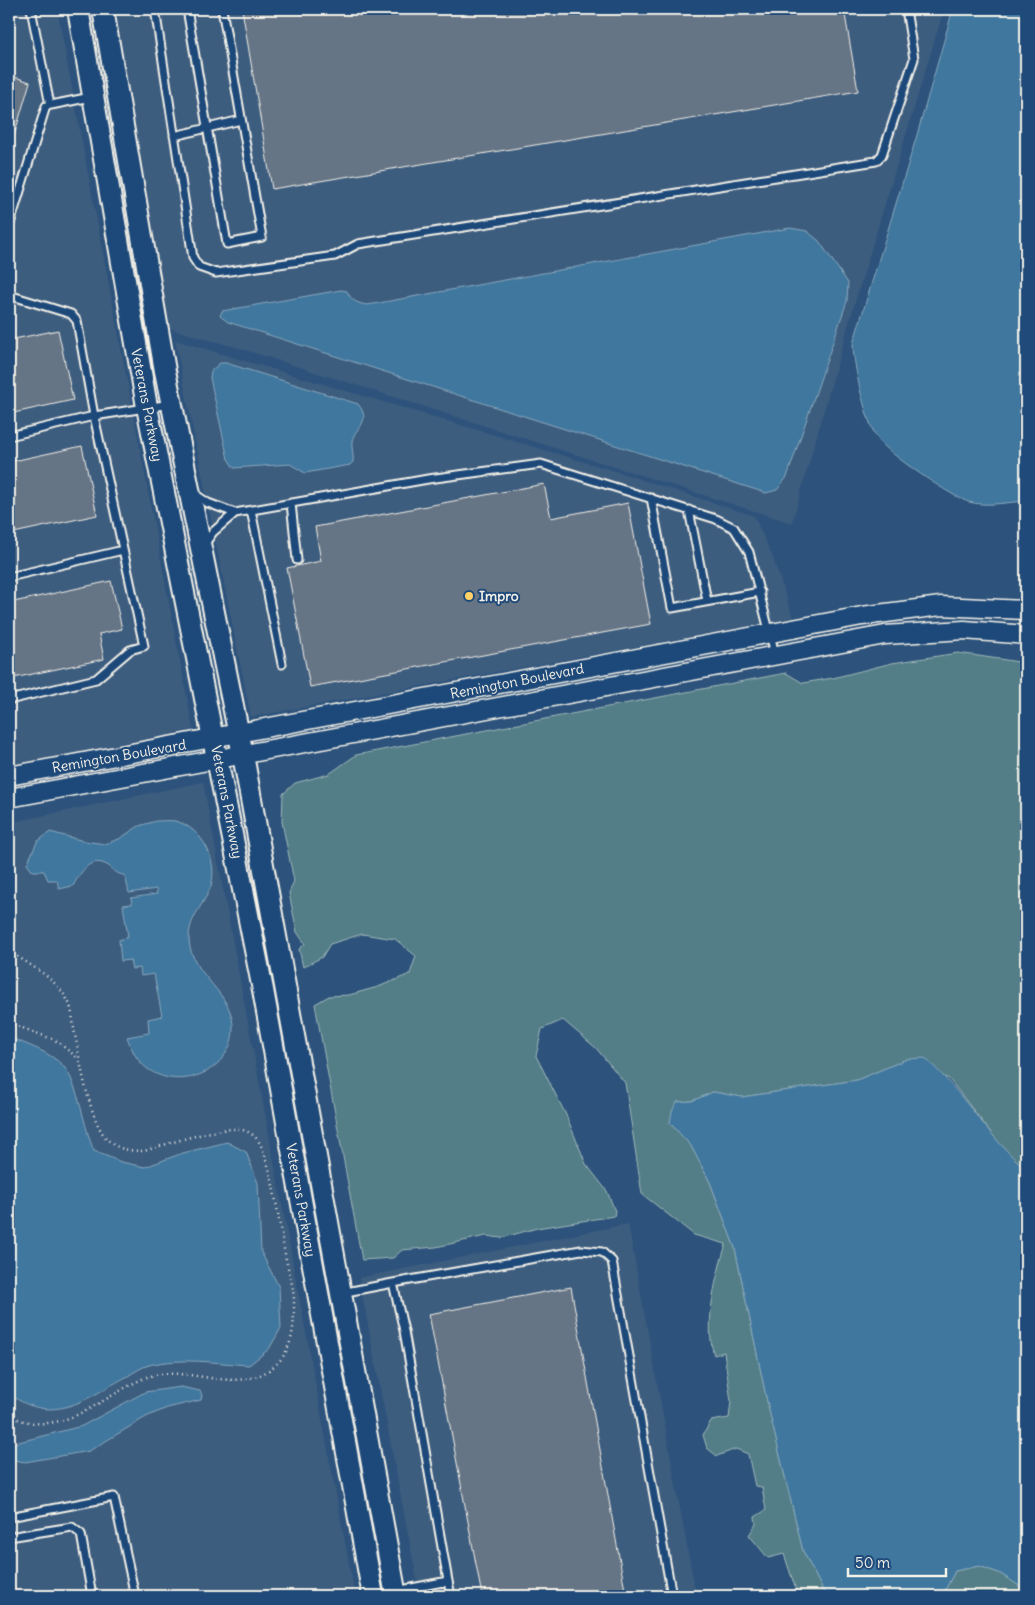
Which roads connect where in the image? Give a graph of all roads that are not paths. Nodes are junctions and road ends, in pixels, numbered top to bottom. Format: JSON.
{"nodes":[{"id":1,"x":31,"y":9,"type":"edge"},
{"id":2,"x":78,"y":9,"type":"edge"},
{"id":3,"x":103,"y":9,"type":"edge"},
{"id":4,"x":155,"y":9,"type":"edge"},
{"id":5,"x":188,"y":9,"type":"edge"},
{"id":6,"x":222,"y":9,"type":"edge"},
{"id":7,"x":906,"y":9,"type":"edge"},
{"id":8,"x":93,"y":97,"type":"junction"},
{"id":9,"x":50,"y":105,"type":"junction"},
{"id":10,"x":241,"y":120,"type":"junction"},
{"id":11,"x":208,"y":127,"type":"junction"},
{"id":12,"x":174,"y":136,"type":"junction"},
{"id":13,"x":9,"y":227,"type":"edge"},
{"id":14,"x":9,"y":295,"type":"edge"},
{"id":15,"x":172,"y":404,"type":"junction"},
{"id":16,"x":147,"y":407,"type":"junction"},
{"id":17,"x":94,"y":416,"type":"junction"},
{"id":18,"x":9,"y":436,"type":"edge"},
{"id":19,"x":189,"y":490,"type":"junction"},
{"id":20,"x":651,"y":498,"type":"junction"},
{"id":21,"x":291,"y":503,"type":"junction"},
{"id":22,"x":251,"y":510,"type":"junction"},
{"id":23,"x":688,"y":510,"type":"junction"},
{"id":24,"x":235,"y":513,"type":"junction"},
{"id":25,"x":123,"y":550,"type":"junction"},
{"id":26,"x":201,"y":550,"type":"junction"},
{"id":27,"x":298,"y":560,"type":"dead end"},
{"id":28,"x":9,"y":577,"type":"edge"},
{"id":29,"x":760,"y":592,"type":"junction"},
{"id":30,"x":707,"y":601,"type":"junction"},
{"id":31,"x":1026,"y":610,"type":"edge"},
{"id":32,"x":771,"y":633,"type":"junction"},
{"id":33,"x":1026,"y":635,"type":"edge"},
{"id":34,"x":775,"y":656,"type":"junction"},
{"id":35,"x":282,"y":664,"type":"dead end"},
{"id":36,"x":9,"y":700,"type":"edge"},
{"id":37,"x":238,"y":734,"type":"junction"},
{"id":38,"x":214,"y":738,"type":"junction"},
{"id":39,"x":243,"y":755,"type":"junction"},
{"id":40,"x":219,"y":759,"type":"junction"},
{"id":41,"x":9,"y":776,"type":"edge"},
{"id":42,"x":9,"y":798,"type":"edge"},
{"id":43,"x":393,"y":1283,"type":"junction"},
{"id":44,"x":341,"y":1293,"type":"junction"},
{"id":45,"x":9,"y":1517,"type":"edge"},
{"id":46,"x":9,"y":1537,"type":"edge"},
{"id":47,"x":448,"y":1581,"type":"junction"},
{"id":48,"x":396,"y":1594,"type":"edge"},
{"id":49,"x":92,"y":1596,"type":"edge"},
{"id":50,"x":134,"y":1596,"type":"edge"},
{"id":51,"x":373,"y":1596,"type":"edge"},
{"id":52,"x":451,"y":1596,"type":"edge"},
{"id":53,"x":672,"y":1596,"type":"edge"}],
"edges":[{"from":1,"to":9,"type":"lane"},
{"from":2,"to":8,"type":"main road","name":"Veterans Parkway"},
{"from":3,"to":15,"type":"main road","name":"Veterans Parkway"},
{"from":4,"to":12,"type":"lane"},
{"from":5,"to":11,"type":"lane"},
{"from":6,"to":10,"type":"lane"},
{"from":7,"to":12,"type":"lane"},
{"from":8,"to":9,"type":"lane"},
{"from":8,"to":16,"type":"main road","name":"Veterans Parkway"},
{"from":9,"to":13,"type":"lane"},
{"from":10,"to":11,"type":"lane"},
{"from":10,"to":11,"type":"lane"},
{"from":11,"to":12,"type":"lane"},
{"from":14,"to":17,"type":"lane"},
{"from":15,"to":16,"type":"lane"},
{"from":15,"to":19,"type":"main road","name":"Veterans Parkway"},
{"from":16,"to":17,"type":"lane"},
{"from":16,"to":38,"type":"main road","name":"Veterans Parkway"},
{"from":17,"to":18,"type":"lane"},
{"from":17,"to":25,"type":"lane"},
{"from":19,"to":24,"type":"lane"},
{"from":19,"to":26,"type":"main road","name":"Veterans Parkway"},
{"from":20,"to":21,"type":"lane"},
{"from":20,"to":23,"type":"lane"},
{"from":20,"to":30,"type":"lane"},
{"from":21,"to":22,"type":"lane"},
{"from":21,"to":27,"type":"lane"},
{"from":22,"to":24,"type":"lane"},
{"from":22,"to":35,"type":"lane"},
{"from":23,"to":29,"type":"lane"},
{"from":23,"to":30,"type":"lane"},
{"from":24,"to":26,"type":"lane"},
{"from":25,"to":28,"type":"lane"},
{"from":25,"to":36,"type":"lane"},
{"from":26,"to":37,"type":"main road","name":"Veterans Parkway"},
{"from":29,"to":30,"type":"lane"},
{"from":29,"to":32,"type":"lane"},
{"from":31,"to":32,"type":"street","name":"Remington Boulevard"},
{"from":32,"to":34,"type":"lane"},
{"from":32,"to":37,"type":"street","name":"Remington Boulevard"},
{"from":33,"to":34,"type":"street","name":"Remington Boulevard"},
{"from":34,"to":39,"type":"street","name":"Remington Boulevard"},
{"from":37,"to":38,"type":"street","name":"Remington Boulevard"},
{"from":37,"to":39,"type":"main road","name":"Veterans Parkway"},
{"from":38,"to":40,"type":"main road","name":"Veterans Parkway"},
{"from":38,"to":41,"type":"street","name":"Remington Boulevard"},
{"from":39,"to":40,"type":"street","name":"Remington Boulevard"},
{"from":39,"to":44,"type":"main road","name":"Veterans Parkway"},
{"from":40,"to":42,"type":"street","name":"Remington Boulevard"},
{"from":40,"to":51,"type":"main road","name":"Veterans Parkway"},
{"from":43,"to":44,"type":"lane"},
{"from":43,"to":47,"type":"lane"},
{"from":43,"to":53,"type":"lane"},
{"from":44,"to":48,"type":"main road","name":"Veterans Parkway"},
{"from":45,"to":50,"type":"lane"},
{"from":46,"to":49,"type":"lane"},
{"from":47,"to":48,"type":"lane"},
{"from":47,"to":52,"type":"lane"}]}
